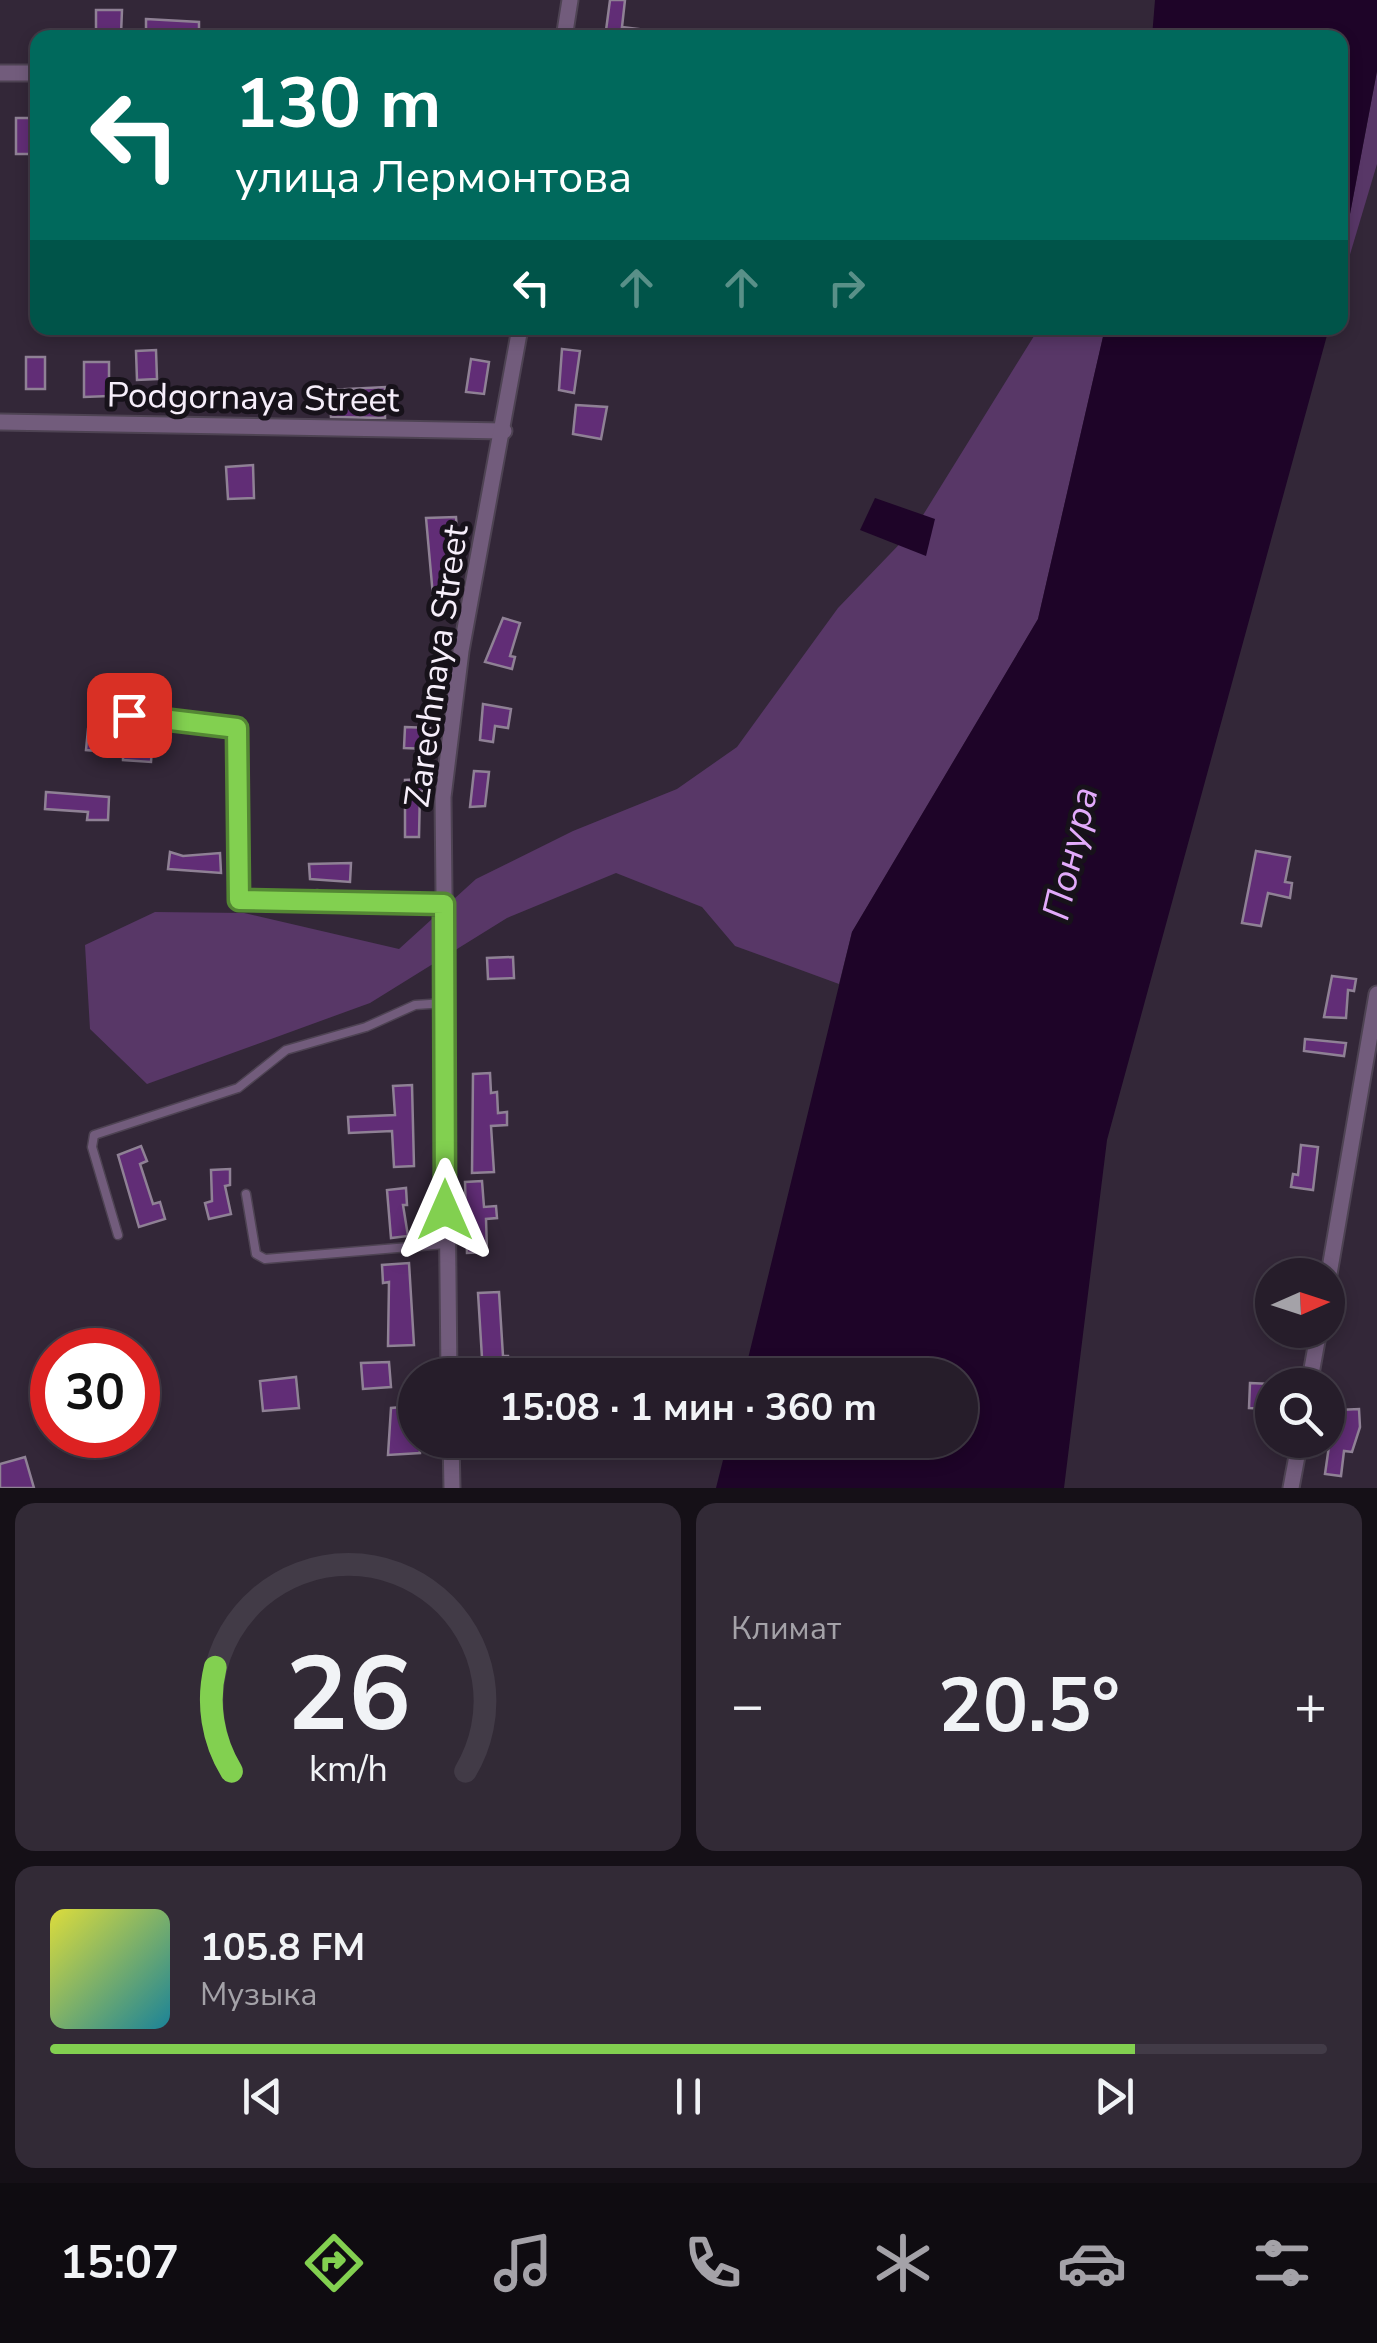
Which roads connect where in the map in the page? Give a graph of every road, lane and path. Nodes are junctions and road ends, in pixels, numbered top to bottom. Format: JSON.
{"nodes":[{"id":1,"x":570,"y":0,"type":"edge"},
{"id":2,"x":565,"y":30,"type":"edge"},
{"id":3,"x":0,"y":74,"type":"edge"},
{"id":4,"x":30,"y":74,"type":"edge"},
{"id":5,"x":519,"y":335,"type":"edge"},
{"id":6,"x":0,"y":422,"type":"edge"},
{"id":7,"x":504,"y":432,"type":"junction"},
{"id":8,"x":93,"y":711,"type":"dead end"},
{"id":9,"x":444,"y":904,"type":"junction"},
{"id":10,"x":1377,"y":994,"type":"edge"},
{"id":11,"x":444,"y":1003,"type":"junction"},
{"id":12,"x":246,"y":1194,"type":"dead end"},
{"id":13,"x":118,"y":1236,"type":"dead end"},
{"id":14,"x":445,"y":1244,"type":"junction"},
{"id":15,"x":1332,"y":1258,"type":"edge"},
{"id":16,"x":448,"y":1358,"type":"edge"},
{"id":17,"x":451,"y":1458,"type":"edge"},
{"id":18,"x":1297,"y":1458,"type":"edge"},
{"id":19,"x":452,"y":1488,"type":"edge"},
{"id":20,"x":1291,"y":1488,"type":"edge"}],
"edges":[{"from":1,"to":2,"type":"street"},
{"from":3,"to":4,"type":"street"},
{"from":5,"to":7,"type":"street","name":"Zarechnaya Street"},
{"from":6,"to":7,"type":"street","name":"Podgornaya Street"},
{"from":7,"to":9,"type":"street","name":"Zarechnaya Street"},
{"from":8,"to":9,"type":"lane"},
{"from":9,"to":11,"type":"street","name":"Zarechnaya Street"},
{"from":10,"to":15,"type":"street"},
{"from":11,"to":13,"type":"lane"},
{"from":11,"to":14,"type":"street","name":"Zarechnaya Street"},
{"from":12,"to":14,"type":"lane"},
{"from":14,"to":16,"type":"street","name":"Zarechnaya Street"},
{"from":17,"to":19,"type":"street"},
{"from":18,"to":20,"type":"street"}]}
